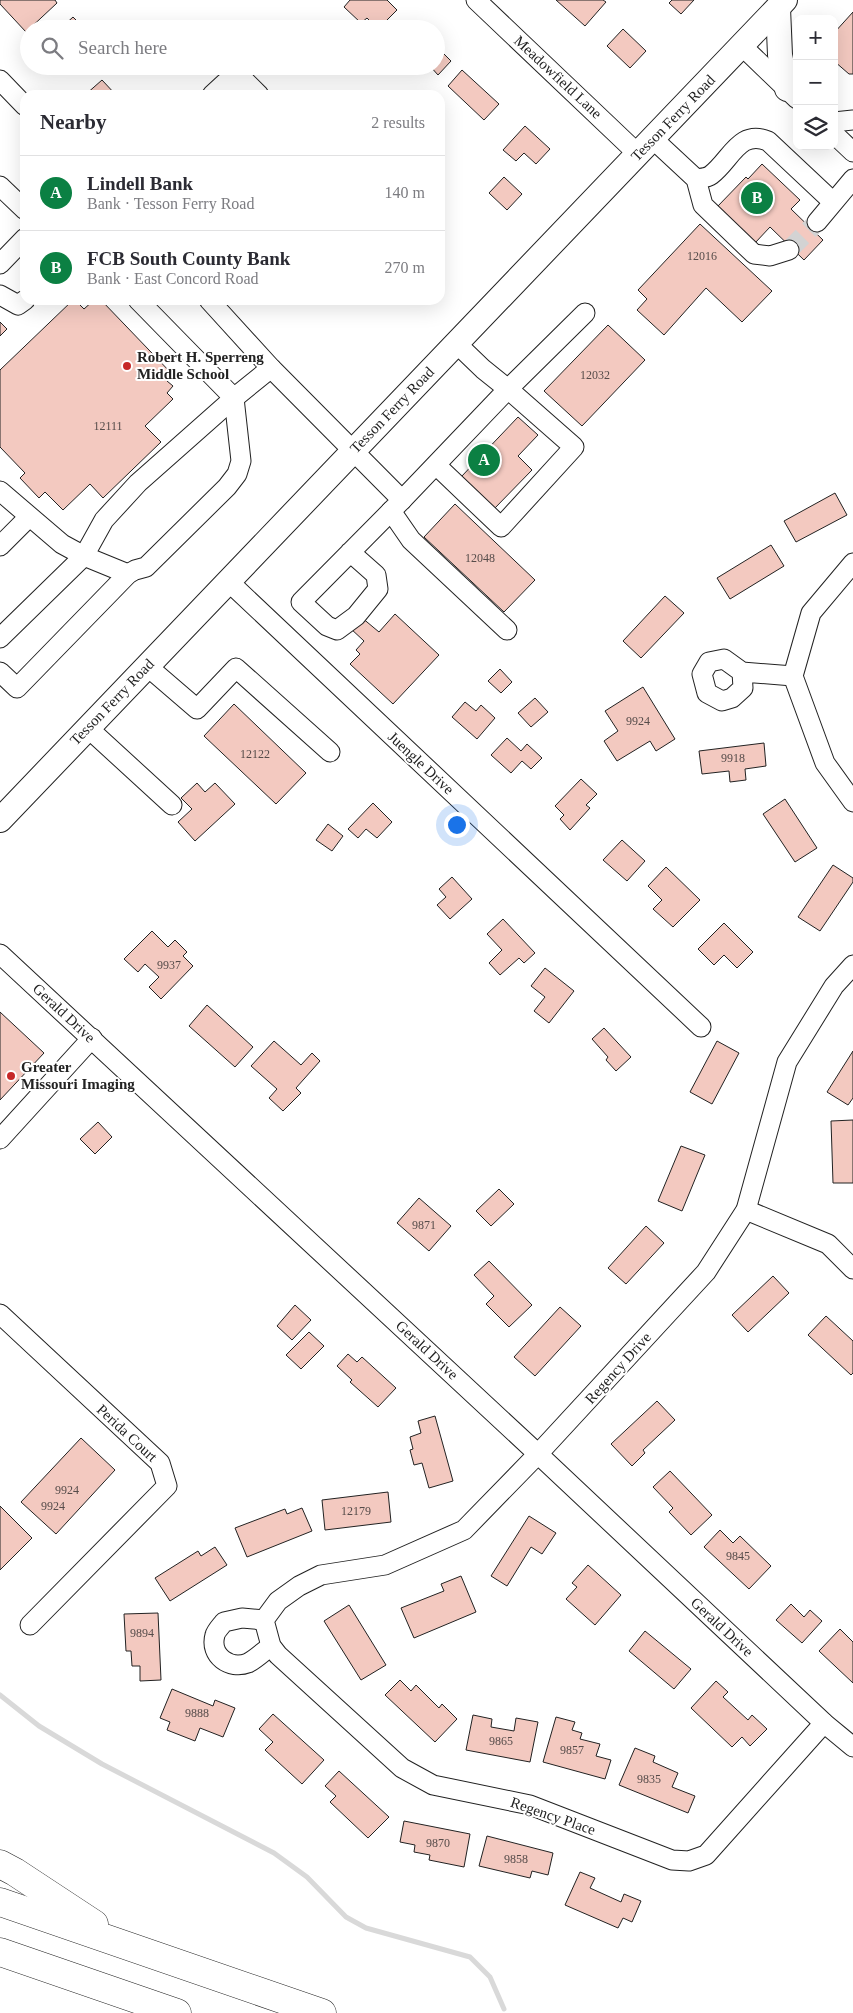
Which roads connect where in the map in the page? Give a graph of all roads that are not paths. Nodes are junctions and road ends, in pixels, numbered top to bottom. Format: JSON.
{"nodes":[{"id":1,"x":476,"y":0,"type":"edge"},
{"id":2,"x":782,"y":4,"type":"edge"},
{"id":3,"x":742,"y":46,"type":"junction"},
{"id":4,"x":0,"y":80,"type":"edge"},
{"id":5,"x":217,"y":90,"type":"edge"},
{"id":6,"x":253,"y":90,"type":"edge"},
{"id":7,"x":792,"y":94,"type":"edge"},
{"id":8,"x":20,"y":101,"type":"edge"},
{"id":9,"x":853,"y":120,"type":"edge"},
{"id":10,"x":838,"y":122,"type":"edge"},
{"id":11,"x":838,"y":138,"type":"edge"},
{"id":12,"x":646,"y":147,"type":"junction"},
{"id":13,"x":853,"y":152,"type":"edge"},
{"id":14,"x":696,"y":179,"type":"junction"},
{"id":15,"x":853,"y":179,"type":"edge"},
{"id":16,"x":0,"y":186,"type":"edge"},
{"id":17,"x":834,"y":202,"type":"junction"},
{"id":18,"x":20,"y":205,"type":"edge"},
{"id":19,"x":816,"y":222,"type":"tunnel mouth"},
{"id":20,"x":20,"y":243,"type":"edge"},
{"id":21,"x":788,"y":250,"type":"tunnel mouth"},
{"id":22,"x":0,"y":264,"type":"edge"},
{"id":23,"x":0,"y":295,"type":"edge"},
{"id":24,"x":20,"y":304,"type":"edge"},
{"id":25,"x":143,"y":305,"type":"edge"},
{"id":26,"x":214,"y":305,"type":"edge"},
{"id":27,"x":584,"y":313,"type":"dead end"},
{"id":28,"x":456,"y":343,"type":"junction"},
{"id":29,"x":271,"y":368,"type":"junction"},
{"id":30,"x":508,"y":389,"type":"junction"},
{"id":31,"x":234,"y":398,"type":"junction"},
{"id":32,"x":353,"y":451,"type":"junction"},
{"id":33,"x":436,"y":465,"type":"junction"},
{"id":34,"x":0,"y":491,"type":"edge"},
{"id":35,"x":397,"y":506,"type":"junction"},
{"id":36,"x":29,"y":517,"type":"junction"},
{"id":37,"x":0,"y":546,"type":"edge"},
{"id":38,"x":350,"y":552,"type":"dead end"},
{"id":39,"x":84,"y":556,"type":"junction"},
{"id":40,"x":853,"y":563,"type":"edge"},
{"id":41,"x":128,"y":574,"type":"junction"},
{"id":42,"x":228,"y":582,"type":"junction"},
{"id":43,"x":507,"y":630,"type":"dead end"},
{"id":44,"x":0,"y":638,"type":"edge"},
{"id":45,"x":147,"y":666,"type":"junction"},
{"id":46,"x":0,"y":672,"type":"edge"},
{"id":47,"x":742,"y":672,"type":"dead end"},
{"id":48,"x":793,"y":676,"type":"junction"},
{"id":49,"x":88,"y":728,"type":"junction"},
{"id":50,"x":330,"y":752,"type":"dead end"},
{"id":51,"x":853,"y":802,"type":"edge"},
{"id":52,"x":172,"y":805,"type":"dead end"},
{"id":53,"x":0,"y":820,"type":"edge"},
{"id":54,"x":0,"y":954,"type":"edge"},
{"id":55,"x":853,"y":965,"type":"edge"},
{"id":56,"x":701,"y":1028,"type":"dead end"},
{"id":57,"x":92,"y":1038,"type":"junction"},
{"id":58,"x":0,"y":1139,"type":"edge"},
{"id":59,"x":746,"y":1210,"type":"junction"},
{"id":60,"x":853,"y":1268,"type":"edge"},
{"id":61,"x":0,"y":1314,"type":"edge"},
{"id":62,"x":538,"y":1454,"type":"junction"},
{"id":63,"x":264,"y":1620,"type":"junction"},
{"id":64,"x":30,"y":1625,"type":"dead end"},
{"id":65,"x":271,"y":1646,"type":"junction"},
{"id":66,"x":824,"y":1723,"type":"junction"},
{"id":67,"x":853,"y":1747,"type":"edge"},
{"id":68,"x":0,"y":1864,"type":"edge"},
{"id":69,"x":0,"y":1902,"type":"edge"},
{"id":70,"x":127,"y":1946,"type":"junction"},
{"id":71,"x":0,"y":1952,"type":"edge"},
{"id":72,"x":0,"y":1960,"type":"edge"},
{"id":73,"x":41,"y":1966,"type":"junction"},
{"id":74,"x":177,"y":2013,"type":"edge"},
{"id":75,"x":322,"y":2013,"type":"edge"}],
"edges":[{"from":1,"to":12,"type":"street","name":"Meadowfield Lane"},
{"from":2,"to":3,"type":"main road","name":"Tesson Ferry Road"},
{"from":2,"to":7,"type":"main road"},
{"from":3,"to":7,"type":"street"},
{"from":3,"to":12,"type":"main road","name":"Tesson Ferry Road"},
{"from":4,"to":8,"type":"street"},
{"from":5,"to":6,"type":"street"},
{"from":9,"to":10,"type":"street"},
{"from":11,"to":13,"type":"street"},
{"from":12,"to":14,"type":"street","name":"Meadowfield Lane"},
{"from":12,"to":28,"type":"main road","name":"Tesson Ferry Road"},
{"from":14,"to":17,"type":"street"},
{"from":14,"to":21,"type":"street"},
{"from":15,"to":17,"type":"street"},
{"from":16,"to":18,"type":"street"},
{"from":17,"to":19,"type":"street"},
{"from":20,"to":22,"type":"street"},
{"from":23,"to":24,"type":"street"},
{"from":25,"to":31,"type":"street"},
{"from":26,"to":29,"type":"street"},
{"from":27,"to":30,"type":"street"},
{"from":28,"to":30,"type":"street"},
{"from":28,"to":32,"type":"main road","name":"Tesson Ferry Road"},
{"from":29,"to":31,"type":"street"},
{"from":29,"to":32,"type":"street"},
{"from":30,"to":33,"type":"street"},
{"from":30,"to":33,"type":"street"},
{"from":31,"to":39,"type":"street"},
{"from":31,"to":41,"type":"street"},
{"from":32,"to":35,"type":"street"},
{"from":32,"to":42,"type":"main road","name":"Tesson Ferry Road"},
{"from":33,"to":35,"type":"street"},
{"from":34,"to":36,"type":"street"},
{"from":35,"to":38,"type":"street"},
{"from":35,"to":43,"type":"street"},
{"from":36,"to":37,"type":"street"},
{"from":36,"to":39,"type":"street"},
{"from":39,"to":41,"type":"street"},
{"from":39,"to":44,"type":"street"},
{"from":40,"to":48,"type":"street"},
{"from":41,"to":46,"type":"street"},
{"from":42,"to":45,"type":"main road","name":"Tesson Ferry Road"},
{"from":42,"to":56,"type":"street","name":"Juengle Drive"},
{"from":45,"to":49,"type":"main road","name":"Tesson Ferry Road"},
{"from":45,"to":50,"type":"street"},
{"from":47,"to":48,"type":"street"},
{"from":48,"to":51,"type":"street"},
{"from":49,"to":52,"type":"street"},
{"from":49,"to":53,"type":"main road","name":"Tesson Ferry Road"},
{"from":54,"to":57,"type":"street","name":"Gerald Drive"},
{"from":55,"to":59,"type":"street","name":"Regency Drive"},
{"from":57,"to":58,"type":"street"},
{"from":57,"to":62,"type":"street","name":"Gerald Drive"},
{"from":59,"to":60,"type":"street"},
{"from":59,"to":62,"type":"street","name":"Regency Drive"},
{"from":61,"to":64,"type":"street","name":"Perida Court"},
{"from":62,"to":63,"type":"street","name":"Regency Drive"},
{"from":62,"to":66,"type":"street","name":"Gerald Drive"},
{"from":63,"to":65,"type":"street"},
{"from":63,"to":65,"type":"street"},
{"from":65,"to":66,"type":"street","name":"Regency Place"},
{"from":66,"to":67,"type":"street","name":"Gerald Drive"},
{"from":68,"to":70,"type":"highway"},
{"from":69,"to":70,"type":"highway"},
{"from":70,"to":75,"type":"highway"},
{"from":71,"to":73,"type":"highway"},
{"from":72,"to":73,"type":"highway"},
{"from":73,"to":74,"type":"highway"}]}
